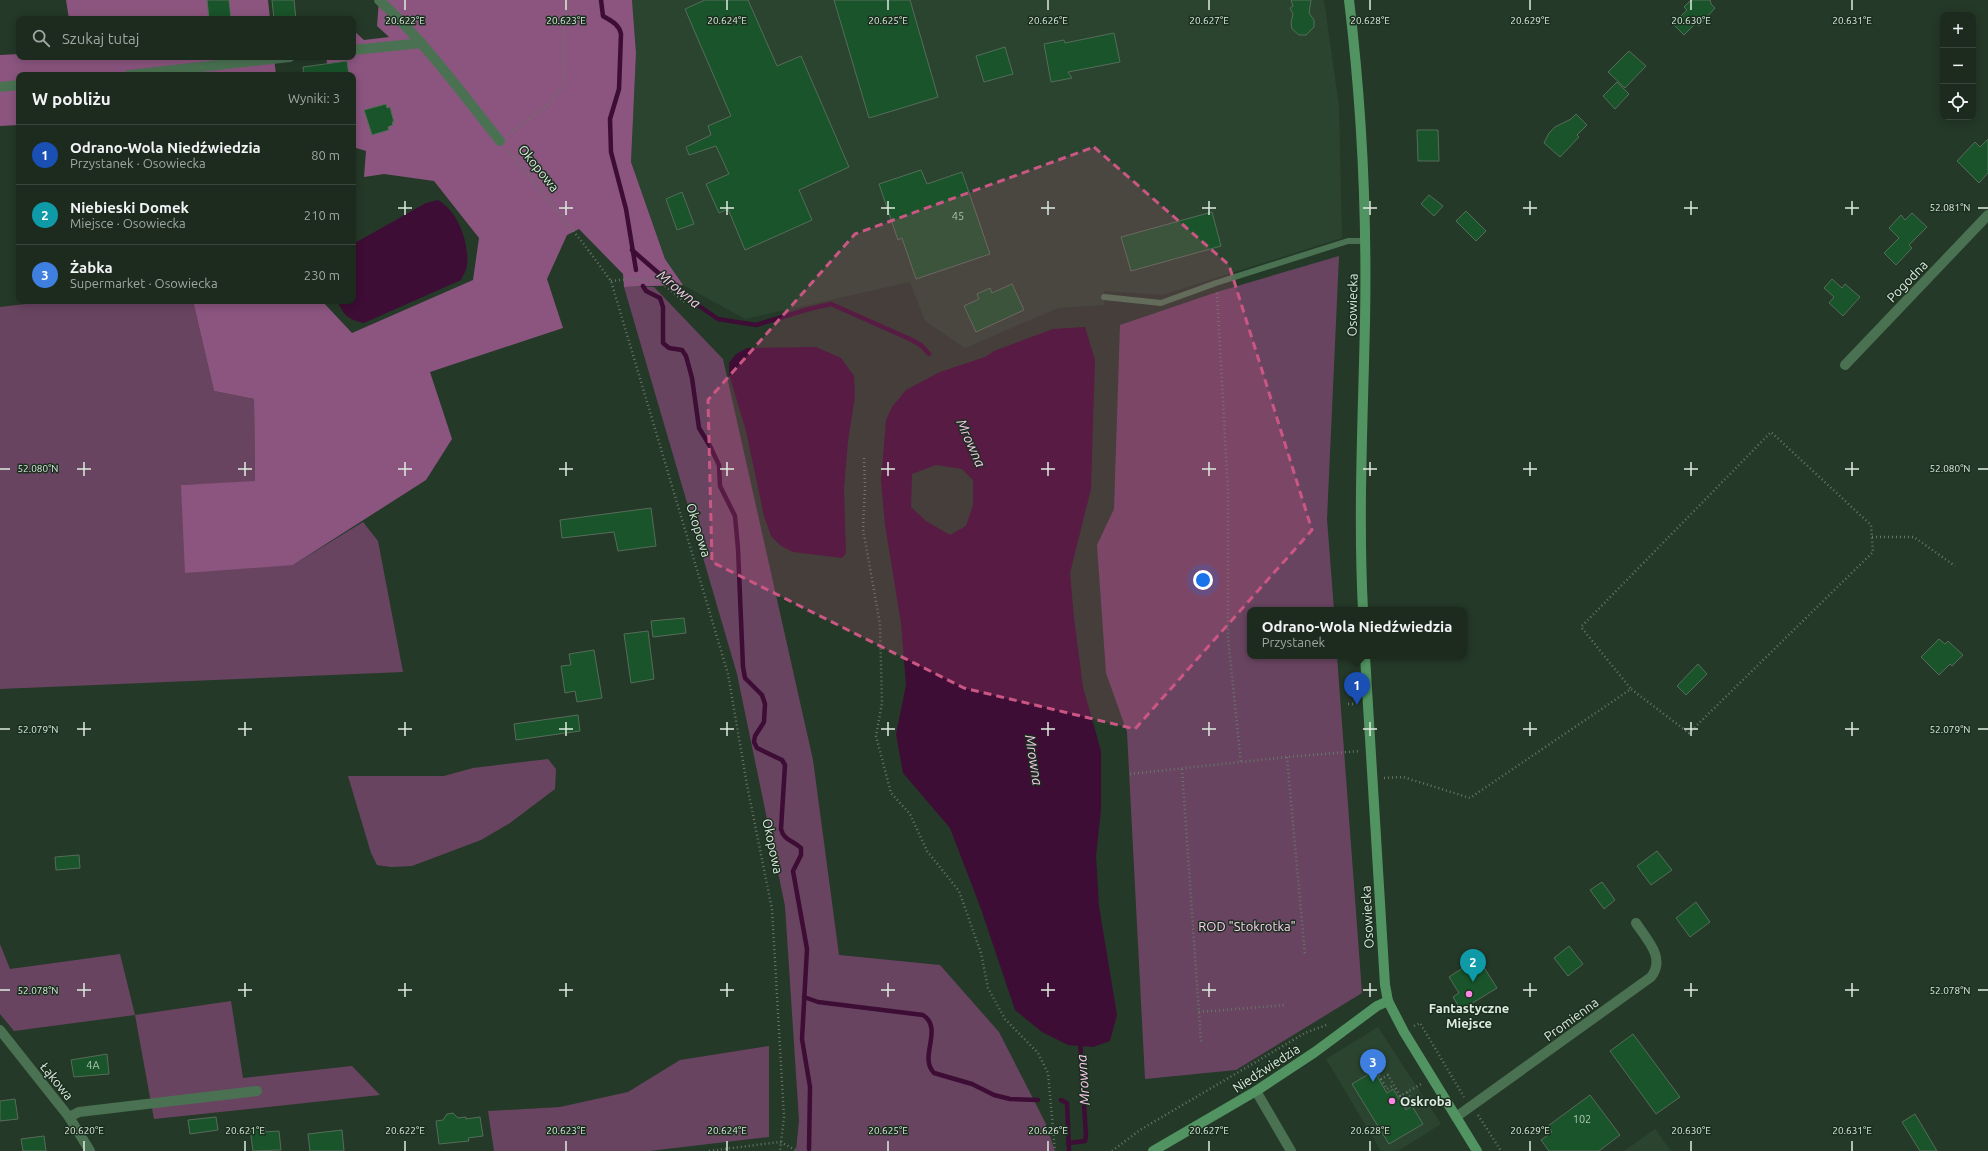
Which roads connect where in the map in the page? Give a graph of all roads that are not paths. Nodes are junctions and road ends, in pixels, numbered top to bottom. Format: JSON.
{"nodes":[{"id":1,"x":379,"y":0,"type":"edge"},
{"id":2,"x":1349,"y":0,"type":"edge"},
{"id":3,"x":422,"y":43,"type":"junction"},
{"id":4,"x":356,"y":50,"type":"edge"},
{"id":5,"x":263,"y":60,"type":"edge"},
{"id":6,"x":156,"y":72,"type":"edge"},
{"id":7,"x":16,"y":86,"type":"edge"},
{"id":8,"x":0,"y":87,"type":"edge"},
{"id":9,"x":500,"y":141,"type":"road end"},
{"id":10,"x":1988,"y":215,"type":"edge"},
{"id":11,"x":1365,"y":242,"type":"junction"},
{"id":12,"x":1104,"y":297,"type":"dead end"},
{"id":13,"x":1845,"y":365,"type":"dead end"},
{"id":14,"x":1363,"y":607,"type":"edge"},
{"id":15,"x":1365,"y":659,"type":"edge"},
{"id":16,"x":1636,"y":923,"type":"dead end"},
{"id":17,"x":1388,"y":1001,"type":"junction"},
{"id":18,"x":0,"y":1030,"type":"edge"},
{"id":19,"x":3,"y":1039,"type":"edge"},
{"id":20,"x":257,"y":1091,"type":"dead end"},
{"id":21,"x":1256,"y":1091,"type":"junction"},
{"id":22,"x":69,"y":1116,"type":"junction"},
{"id":23,"x":1456,"y":1117,"type":"junction"},
{"id":24,"x":90,"y":1151,"type":"edge"},
{"id":25,"x":1154,"y":1151,"type":"edge"},
{"id":26,"x":1291,"y":1151,"type":"edge"},
{"id":27,"x":1477,"y":1151,"type":"edge"}],
"edges":[{"from":1,"to":3,"type":"street","name":"Okopowa"},
{"from":2,"to":11,"type":"street","name":"Osowiecka"},
{"from":3,"to":4,"type":"street"},
{"from":3,"to":9,"type":"street","name":"Okopowa"},
{"from":5,"to":6,"type":"street"},
{"from":7,"to":8,"type":"street"},
{"from":10,"to":13,"type":"street","name":"Pogodna"},
{"from":11,"to":12,"type":"lane"},
{"from":11,"to":14,"type":"street","name":"Osowiecka"},
{"from":15,"to":17,"type":"street","name":"Osowiecka"},
{"from":16,"to":23,"type":"street","name":"Promienna"},
{"from":17,"to":21,"type":"street","name":"Niedźwiedzia"},
{"from":17,"to":23,"type":"street","name":"Osowiecka"},
{"from":18,"to":19,"type":"street","name":"Łąkowa"},
{"from":19,"to":22,"type":"street","name":"Łąkowa"},
{"from":20,"to":22,"type":"street"},
{"from":21,"to":25,"type":"street","name":"Niedźwiedzia"},
{"from":21,"to":26,"type":"street"},
{"from":22,"to":24,"type":"street","name":"Łąkowa"},
{"from":23,"to":27,"type":"street","name":"Osowiecka"}]}
